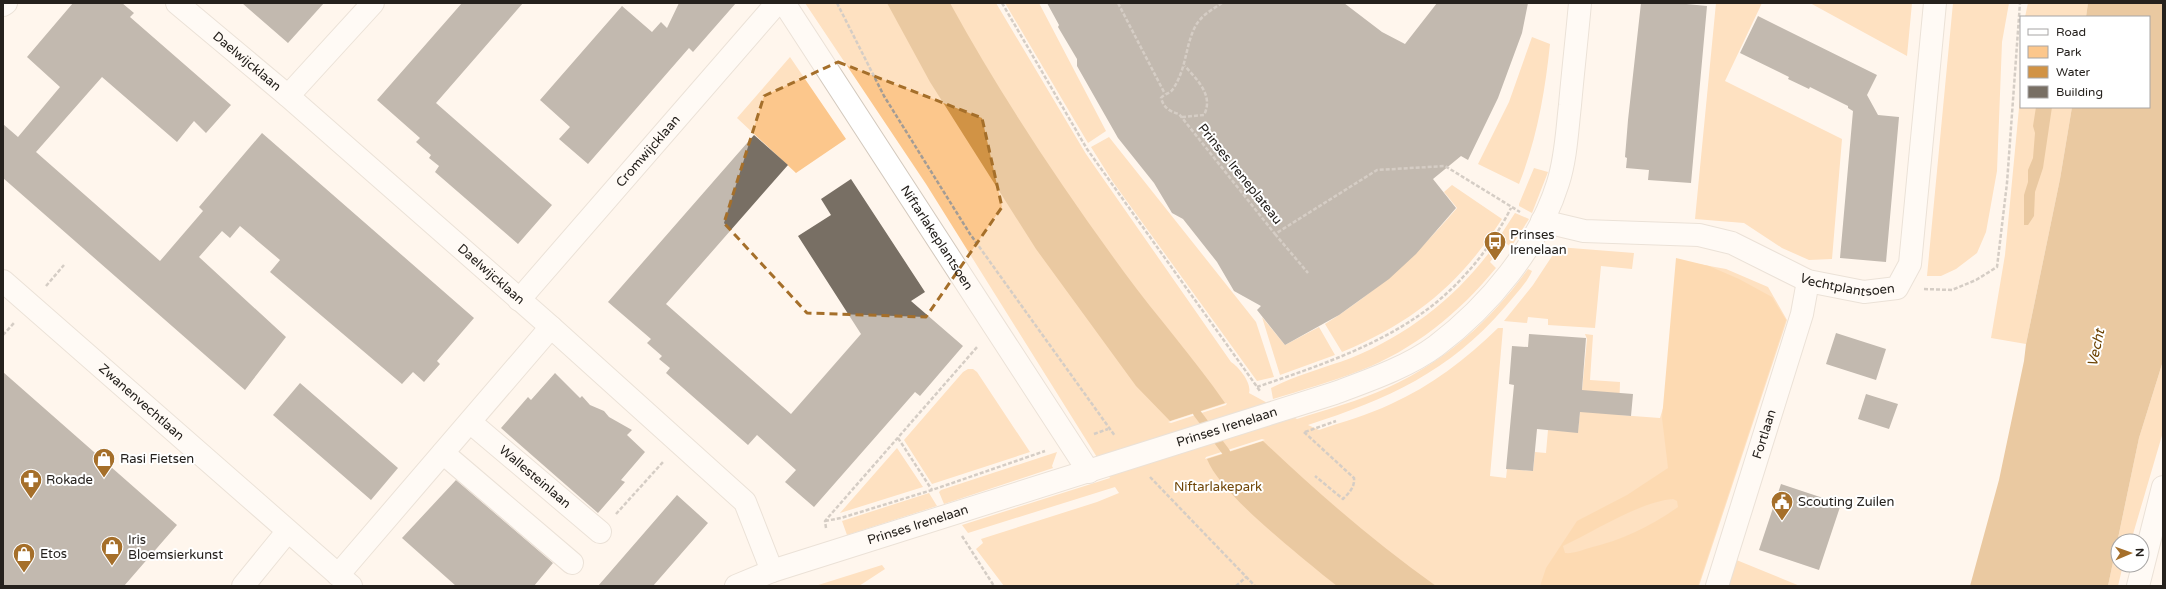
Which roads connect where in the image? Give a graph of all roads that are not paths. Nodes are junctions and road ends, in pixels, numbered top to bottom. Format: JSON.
{"nodes":[{"id":1,"x":6,"y":3,"type":"edge"},
{"id":2,"x":177,"y":3,"type":"edge"},
{"id":3,"x":373,"y":3,"type":"edge"},
{"id":4,"x":777,"y":3,"type":"edge"},
{"id":5,"x":784,"y":3,"type":"edge"},
{"id":6,"x":1580,"y":3,"type":"edge"},
{"id":7,"x":1935,"y":3,"type":"edge"},
{"id":8,"x":3,"y":6,"type":"edge"},
{"id":9,"x":288,"y":96,"type":"junction"},
{"id":10,"x":1542,"y":221,"type":"junction"},
{"id":11,"x":3,"y":281,"type":"edge"},
{"id":12,"x":1808,"y":281,"type":"junction"},
{"id":13,"x":519,"y":300,"type":"junction"},
{"id":14,"x":551,"y":327,"type":"junction"},
{"id":15,"x":470,"y":422,"type":"junction"},
{"id":16,"x":443,"y":453,"type":"junction"},
{"id":17,"x":1090,"y":472,"type":"junction"},
{"id":18,"x":2163,"y":487,"type":"edge"},
{"id":19,"x":287,"y":532,"type":"junction"},
{"id":20,"x":600,"y":532,"type":"dead end"},
{"id":21,"x":572,"y":564,"type":"dead end"},
{"id":22,"x":772,"y":571,"type":"junction"},
{"id":23,"x":344,"y":580,"type":"edge"},
{"id":24,"x":243,"y":586,"type":"edge"},
{"id":25,"x":736,"y":586,"type":"edge"},
{"id":26,"x":1717,"y":586,"type":"edge"},
{"id":27,"x":2138,"y":586,"type":"edge"}],
"edges":[{"from":1,"to":8,"type":"street"},
{"from":2,"to":9,"type":"street","name":"Daelwijcklaan"},
{"from":3,"to":9,"type":"street"},
{"from":4,"to":13,"type":"street","name":"Cromwijcklaan"},
{"from":5,"to":17,"type":"street","name":"Niftarlakeplantsoen"},
{"from":6,"to":10,"type":"street","name":"Prinses Irenelaan"},
{"from":7,"to":12,"type":"street","name":"Vechtplantsoen"},
{"from":9,"to":13,"type":"street","name":"Daelwijcklaan"},
{"from":10,"to":12,"type":"street","name":"Vechtplantsoen"},
{"from":10,"to":17,"type":"street","name":"Prinses Irenelaan"},
{"from":11,"to":19,"type":"street","name":"Zwanenvechtlaan"},
{"from":12,"to":26,"type":"street","name":"Fortlaan"},
{"from":13,"to":14,"type":"street","name":"Daelwijcklaan"},
{"from":14,"to":15,"type":"street"},
{"from":14,"to":22,"type":"street","name":"Daelwijcklaan"},
{"from":15,"to":16,"type":"street"},
{"from":15,"to":20,"type":"street","name":"Wallesteinlaan"},
{"from":16,"to":21,"type":"street"},
{"from":16,"to":23,"type":"street"},
{"from":17,"to":22,"type":"street","name":"Prinses Irenelaan"},
{"from":18,"to":27,"type":"street"},
{"from":19,"to":23,"type":"street","name":"Zwanenvechtlaan"},
{"from":19,"to":24,"type":"street"},
{"from":22,"to":25,"type":"street","name":"Prinses Irenelaan"}]}
